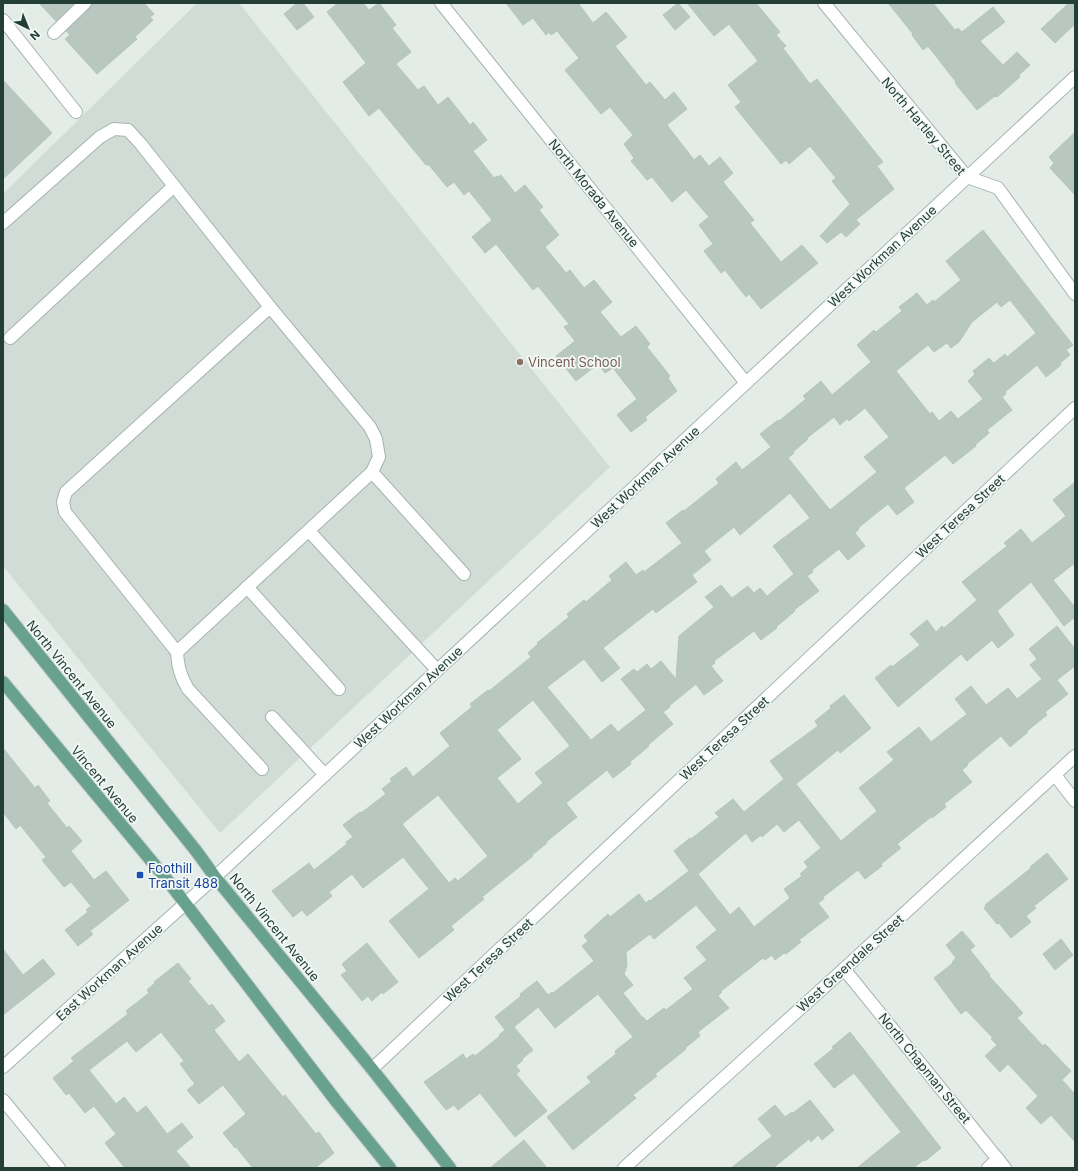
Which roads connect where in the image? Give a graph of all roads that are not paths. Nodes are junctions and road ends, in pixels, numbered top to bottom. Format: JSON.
{"nodes":[{"id":1,"x":85,"y":3,"type":"edge"},
{"id":2,"x":441,"y":3,"type":"edge"},
{"id":3,"x":824,"y":3,"type":"edge"},
{"id":4,"x":3,"y":20,"type":"edge"},
{"id":5,"x":54,"y":33,"type":"dead end"},
{"id":6,"x":1075,"y":77,"type":"edge"},
{"id":7,"x":76,"y":112,"type":"dead end"},
{"id":8,"x":967,"y":178,"type":"junction"},
{"id":9,"x":174,"y":186,"type":"junction"},
{"id":10,"x":3,"y":223,"type":"edge"},
{"id":11,"x":1075,"y":294,"type":"edge"},
{"id":12,"x":270,"y":308,"type":"junction"},
{"id":13,"x":10,"y":338,"type":"dead end"},
{"id":14,"x":746,"y":383,"type":"junction"},
{"id":15,"x":1075,"y":408,"type":"edge"},
{"id":16,"x":372,"y":472,"type":"junction"},
{"id":17,"x":309,"y":531,"type":"junction"},
{"id":18,"x":464,"y":574,"type":"dead end"},
{"id":19,"x":247,"y":587,"type":"junction"},
{"id":20,"x":3,"y":610,"type":"edge"},
{"id":21,"x":177,"y":652,"type":"junction"},
{"id":22,"x":437,"y":670,"type":"junction"},
{"id":23,"x":3,"y":682,"type":"edge"},
{"id":24,"x":339,"y":689,"type":"dead end"},
{"id":25,"x":272,"y":717,"type":"dead end"},
{"id":26,"x":1075,"y":756,"type":"edge"},
{"id":27,"x":262,"y":769,"type":"dead end"},
{"id":28,"x":325,"y":775,"type":"junction"},
{"id":29,"x":1055,"y":776,"type":"junction"},
{"id":30,"x":1075,"y":801,"type":"edge"},
{"id":31,"x":216,"y":877,"type":"junction"},
{"id":32,"x":186,"y":904,"type":"junction"},
{"id":33,"x":844,"y":969,"type":"junction"},
{"id":34,"x":3,"y":1067,"type":"edge"},
{"id":35,"x":372,"y":1069,"type":"junction"},
{"id":36,"x":3,"y":1100,"type":"edge"},
{"id":37,"x":1002,"y":1163,"type":"edge"},
{"id":38,"x":59,"y":1168,"type":"edge"},
{"id":39,"x":390,"y":1168,"type":"edge"},
{"id":40,"x":450,"y":1168,"type":"edge"},
{"id":41,"x":624,"y":1168,"type":"edge"},
{"id":42,"x":988,"y":1168,"type":"edge"}],
"edges":[{"from":1,"to":5,"type":"street"},
{"from":2,"to":14,"type":"street","name":"North Morada Avenue"},
{"from":3,"to":8,"type":"street","name":"North Hartley Street"},
{"from":4,"to":7,"type":"street"},
{"from":6,"to":8,"type":"street","name":"West Workman Avenue"},
{"from":8,"to":11,"type":"street","name":"North Hartley Street"},
{"from":8,"to":14,"type":"street","name":"West Workman Avenue"},
{"from":9,"to":10,"type":"street"},
{"from":9,"to":12,"type":"street"},
{"from":9,"to":13,"type":"street"},
{"from":12,"to":16,"type":"street"},
{"from":12,"to":21,"type":"street"},
{"from":14,"to":22,"type":"street","name":"West Workman Avenue"},
{"from":15,"to":35,"type":"street","name":"West Teresa Street"},
{"from":16,"to":17,"type":"street"},
{"from":16,"to":18,"type":"street"},
{"from":17,"to":19,"type":"street"},
{"from":17,"to":22,"type":"street"},
{"from":19,"to":21,"type":"street"},
{"from":19,"to":24,"type":"street"},
{"from":20,"to":31,"type":"main road","name":"North Vincent Avenue"},
{"from":21,"to":27,"type":"street"},
{"from":22,"to":28,"type":"street","name":"West Workman Avenue"},
{"from":23,"to":32,"type":"main road","name":"Vincent Avenue"},
{"from":25,"to":28,"type":"street"},
{"from":26,"to":29,"type":"street","name":"West Greendale Street"},
{"from":28,"to":31,"type":"street","name":"West Workman Avenue"},
{"from":29,"to":30,"type":"street"},
{"from":29,"to":33,"type":"street","name":"West Greendale Street"},
{"from":31,"to":32,"type":"street","name":"East Workman Avenue"},
{"from":31,"to":35,"type":"main road","name":"North Vincent Avenue"},
{"from":32,"to":34,"type":"street","name":"East Workman Avenue"},
{"from":32,"to":39,"type":"main road"},
{"from":33,"to":37,"type":"street","name":"North Chapman Street"},
{"from":33,"to":41,"type":"street","name":"West Greendale Street"},
{"from":35,"to":40,"type":"main road","name":"North Vincent Avenue"},
{"from":36,"to":38,"type":"street"},
{"from":37,"to":42,"type":"street"}]}
